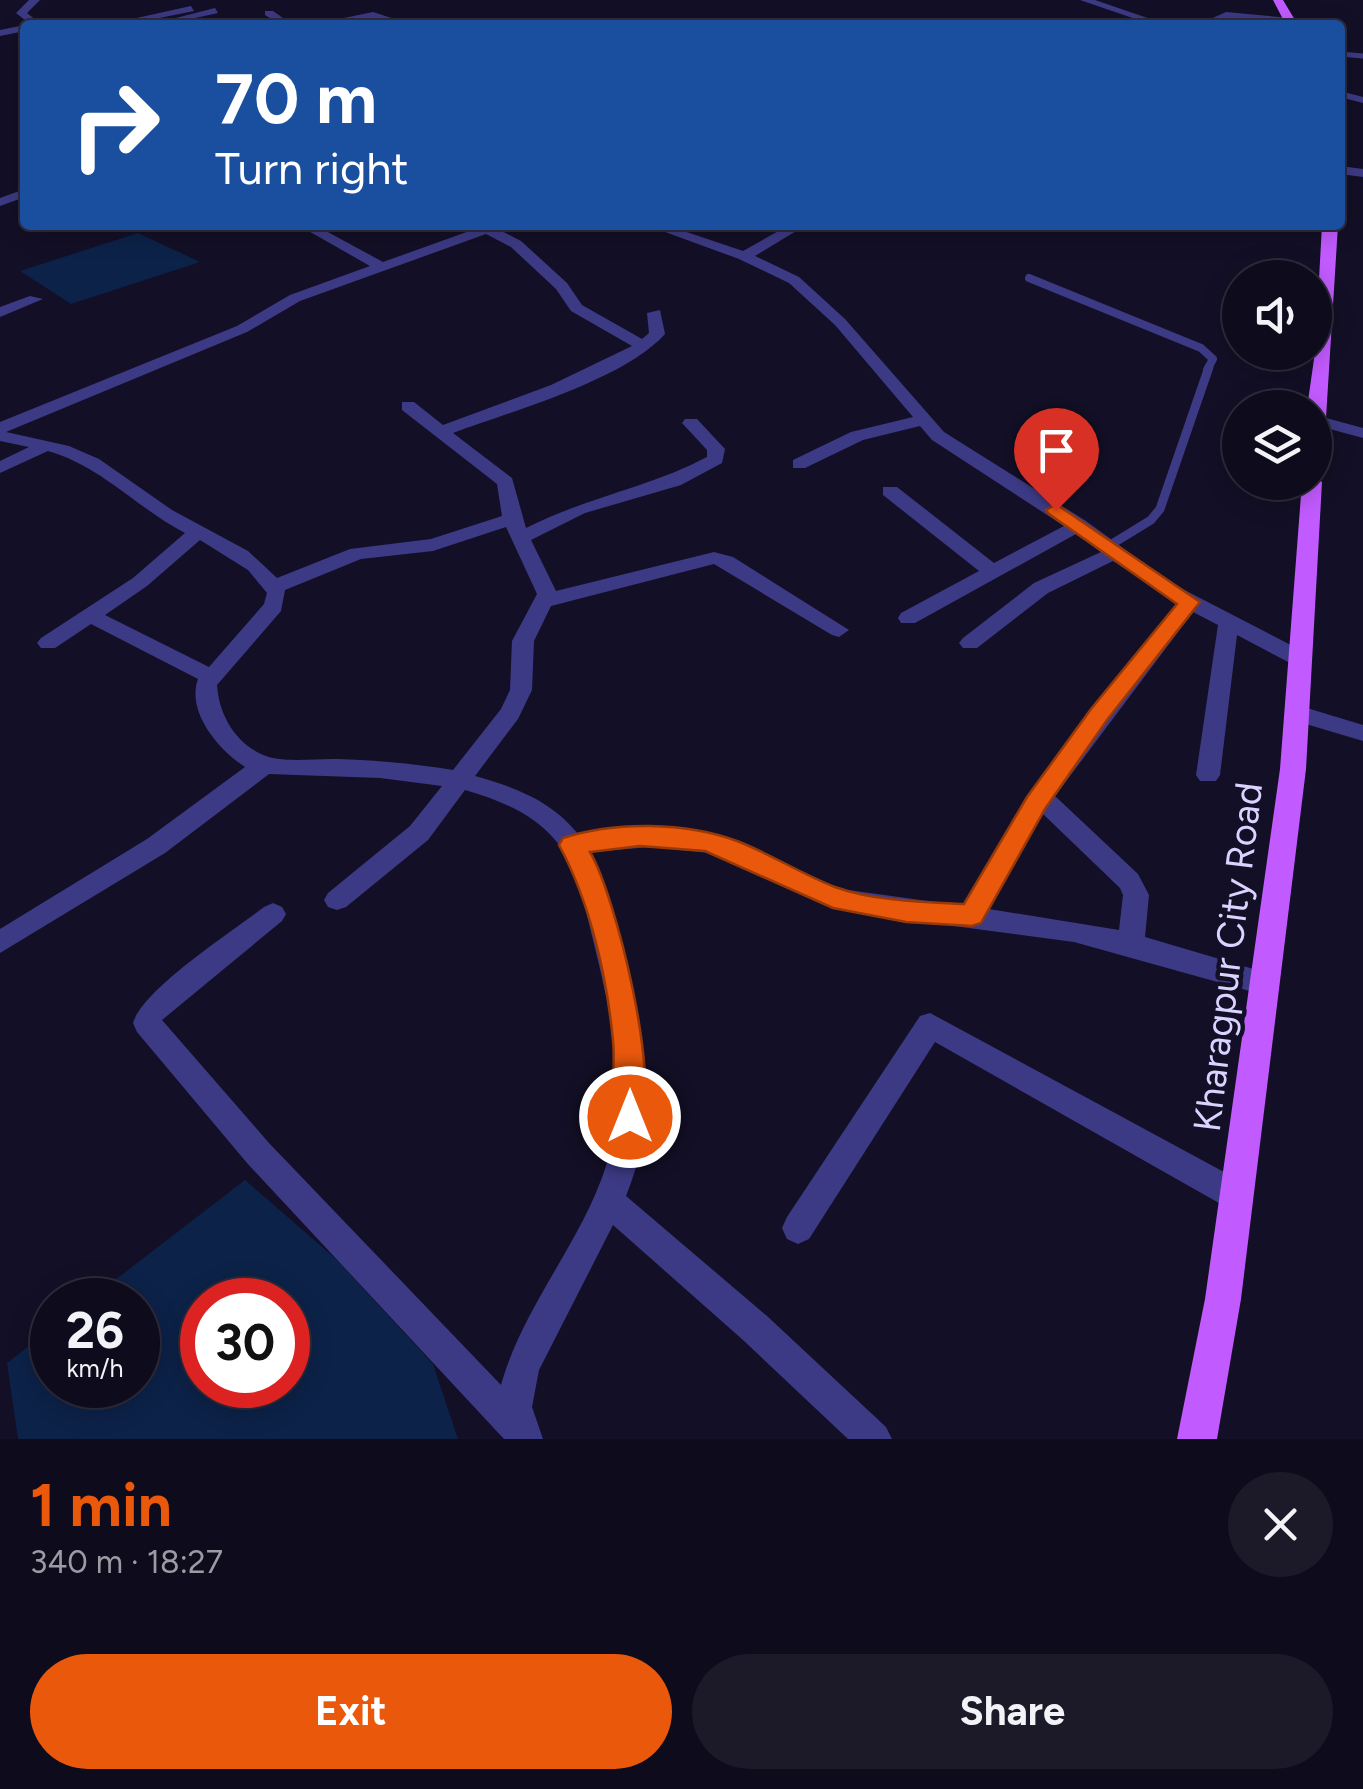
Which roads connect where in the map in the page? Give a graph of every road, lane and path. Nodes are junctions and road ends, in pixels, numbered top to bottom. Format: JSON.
{"nodes":[{"id":1,"x":35,"y":0,"type":"edge"},
{"id":2,"x":1085,"y":0,"type":"edge"},
{"id":3,"x":191,"y":9,"type":"dead end"},
{"id":4,"x":216,"y":12,"type":"dead end"},
{"id":5,"x":269,"y":14,"type":"dead end"},
{"id":6,"x":30,"y":20,"type":"edge"},
{"id":7,"x":135,"y":20,"type":"edge"},
{"id":8,"x":175,"y":20,"type":"edge"},
{"id":9,"x":279,"y":20,"type":"edge"},
{"id":10,"x":354,"y":20,"type":"edge"},
{"id":11,"x":393,"y":20,"type":"edge"},
{"id":12,"x":1147,"y":20,"type":"edge"},
{"id":13,"x":1214,"y":20,"type":"edge"},
{"id":14,"x":1267,"y":20,"type":"edge"},
{"id":15,"x":314,"y":230,"type":"edge"},
{"id":16,"x":476,"y":230,"type":"edge"},
{"id":17,"x":489,"y":230,"type":"edge"},
{"id":18,"x":667,"y":230,"type":"edge"},
{"id":19,"x":791,"y":230,"type":"edge"},
{"id":20,"x":1330,"y":230,"type":"edge"},
{"id":21,"x":744,"y":256,"type":"junction"},
{"id":22,"x":384,"y":268,"type":"junction"},
{"id":23,"x":1029,"y":278,"type":"dead end"},
{"id":24,"x":35,"y":299,"type":"dead end"},
{"id":25,"x":0,"y":312,"type":"edge"},
{"id":26,"x":655,"y":313,"type":"dead end"},
{"id":27,"x":644,"y":346,"type":"junction"},
{"id":28,"x":1318,"y":390,"type":"edge"},
{"id":29,"x":408,"y":406,"type":"dead end"},
{"id":30,"x":1332,"y":415,"type":"edge"},
{"id":31,"x":1363,"y":418,"type":"edge"},
{"id":32,"x":922,"y":420,"type":"junction"},
{"id":33,"x":1332,"y":420,"type":"edge"},
{"id":34,"x":691,"y":423,"type":"dead end"},
{"id":35,"x":0,"y":428,"type":"edge"},
{"id":36,"x":442,"y":431,"type":"junction"},
{"id":37,"x":1363,"y":434,"type":"edge"},
{"id":38,"x":0,"y":436,"type":"edge"},
{"id":39,"x":45,"y":446,"type":"junction"},
{"id":40,"x":799,"y":464,"type":"dead end"},
{"id":41,"x":0,"y":468,"type":"edge"},
{"id":42,"x":890,"y":492,"type":"dead end"},
{"id":43,"x":1311,"y":500,"type":"edge"},
{"id":44,"x":1079,"y":525,"type":"junction"},
{"id":45,"x":516,"y":528,"type":"junction"},
{"id":46,"x":198,"y":532,"type":"junction"},
{"id":47,"x":1111,"y":550,"type":"junction"},
{"id":48,"x":991,"y":571,"type":"junction"},
{"id":49,"x":274,"y":588,"type":"junction"},
{"id":50,"x":544,"y":601,"type":"junction"},
{"id":51,"x":1190,"y":602,"type":"junction"},
{"id":52,"x":91,"y":616,"type":"junction"},
{"id":53,"x":908,"y":618,"type":"dead end"},
{"id":54,"x":1228,"y":624,"type":"junction"},
{"id":55,"x":840,"y":630,"type":"dead end"},
{"id":56,"x":48,"y":643,"type":"dead end"},
{"id":57,"x":970,"y":643,"type":"dead end"},
{"id":58,"x":1300,"y":659,"type":"junction"},
{"id":59,"x":211,"y":677,"type":"junction"},
{"id":60,"x":1297,"y":713,"type":"junction"},
{"id":61,"x":1363,"y":733,"type":"edge"},
{"id":62,"x":264,"y":765,"type":"junction"},
{"id":63,"x":1208,"y":775,"type":"dead end"},
{"id":64,"x":462,"y":781,"type":"junction"},
{"id":65,"x":1040,"y":798,"type":"junction"},
{"id":66,"x":572,"y":845,"type":"junction"},
{"id":67,"x":337,"y":900,"type":"dead end"},
{"id":68,"x":273,"y":914,"type":"dead end"},
{"id":69,"x":972,"y":916,"type":"junction"},
{"id":70,"x":0,"y":942,"type":"edge"},
{"id":71,"x":1131,"y":946,"type":"junction"},
{"id":72,"x":1264,"y":983,"type":"junction"},
{"id":73,"x":1237,"y":1196,"type":"junction"},
{"id":74,"x":607,"y":1200,"type":"junction"},
{"id":75,"x":798,"y":1228,"type":"dead end"},
{"id":76,"x":524,"y":1436,"type":"edge"},
{"id":77,"x":874,"y":1439,"type":"edge"},
{"id":78,"x":1197,"y":1439,"type":"edge"}],
"edges":[{"from":1,"to":6,"type":"street"},
{"from":2,"to":12,"type":"street"},
{"from":3,"to":7,"type":"street"},
{"from":4,"to":8,"type":"street"},
{"from":5,"to":9,"type":"street"},
{"from":10,"to":11,"type":"street"},
{"from":13,"to":14,"type":"street"},
{"from":15,"to":22,"type":"street"},
{"from":16,"to":22,"type":"street"},
{"from":17,"to":27,"type":"street"},
{"from":18,"to":21,"type":"street"},
{"from":19,"to":21,"type":"street"},
{"from":20,"to":28,"type":"main road"},
{"from":21,"to":32,"type":"street"},
{"from":22,"to":35,"type":"street"},
{"from":23,"to":47,"type":"lane"},
{"from":24,"to":25,"type":"street"},
{"from":26,"to":27,"type":"street"},
{"from":27,"to":36,"type":"street"},
{"from":29,"to":36,"type":"street"},
{"from":30,"to":31,"type":"street"},
{"from":32,"to":40,"type":"street"},
{"from":32,"to":44,"type":"street"},
{"from":33,"to":37,"type":"street"},
{"from":34,"to":45,"type":"street"},
{"from":36,"to":45,"type":"street"},
{"from":38,"to":39,"type":"street"},
{"from":39,"to":41,"type":"street"},
{"from":39,"to":46,"type":"street"},
{"from":42,"to":48,"type":"street"},
{"from":43,"to":58,"type":"main road","name":"Kharagpur City Road"},
{"from":44,"to":47,"type":"street"},
{"from":44,"to":48,"type":"street"},
{"from":45,"to":49,"type":"street"},
{"from":45,"to":50,"type":"street"},
{"from":46,"to":49,"type":"street"},
{"from":46,"to":52,"type":"street"},
{"from":47,"to":51,"type":"street"},
{"from":47,"to":57,"type":"street"},
{"from":48,"to":53,"type":"street"},
{"from":49,"to":59,"type":"street"},
{"from":50,"to":55,"type":"street"},
{"from":50,"to":64,"type":"street"},
{"from":51,"to":54,"type":"street"},
{"from":51,"to":65,"type":"street"},
{"from":52,"to":56,"type":"street"},
{"from":52,"to":59,"type":"street"},
{"from":54,"to":58,"type":"street"},
{"from":54,"to":63,"type":"street"},
{"from":58,"to":60,"type":"main road","name":"Kharagpur City Road"},
{"from":59,"to":62,"type":"street"},
{"from":60,"to":61,"type":"street"},
{"from":60,"to":72,"type":"main road","name":"Kharagpur City Road"},
{"from":62,"to":64,"type":"street"},
{"from":62,"to":70,"type":"street"},
{"from":64,"to":66,"type":"street"},
{"from":64,"to":67,"type":"street"},
{"from":65,"to":69,"type":"street"},
{"from":65,"to":71,"type":"street"},
{"from":66,"to":69,"type":"street"},
{"from":66,"to":74,"type":"street"},
{"from":68,"to":76,"type":"street"},
{"from":69,"to":71,"type":"street"},
{"from":71,"to":72,"type":"street"},
{"from":72,"to":73,"type":"main road","name":"Kharagpur City Road"},
{"from":73,"to":75,"type":"street"},
{"from":73,"to":78,"type":"main road","name":"Kharagpur City Road"},
{"from":74,"to":76,"type":"street"},
{"from":74,"to":77,"type":"street"}]}
